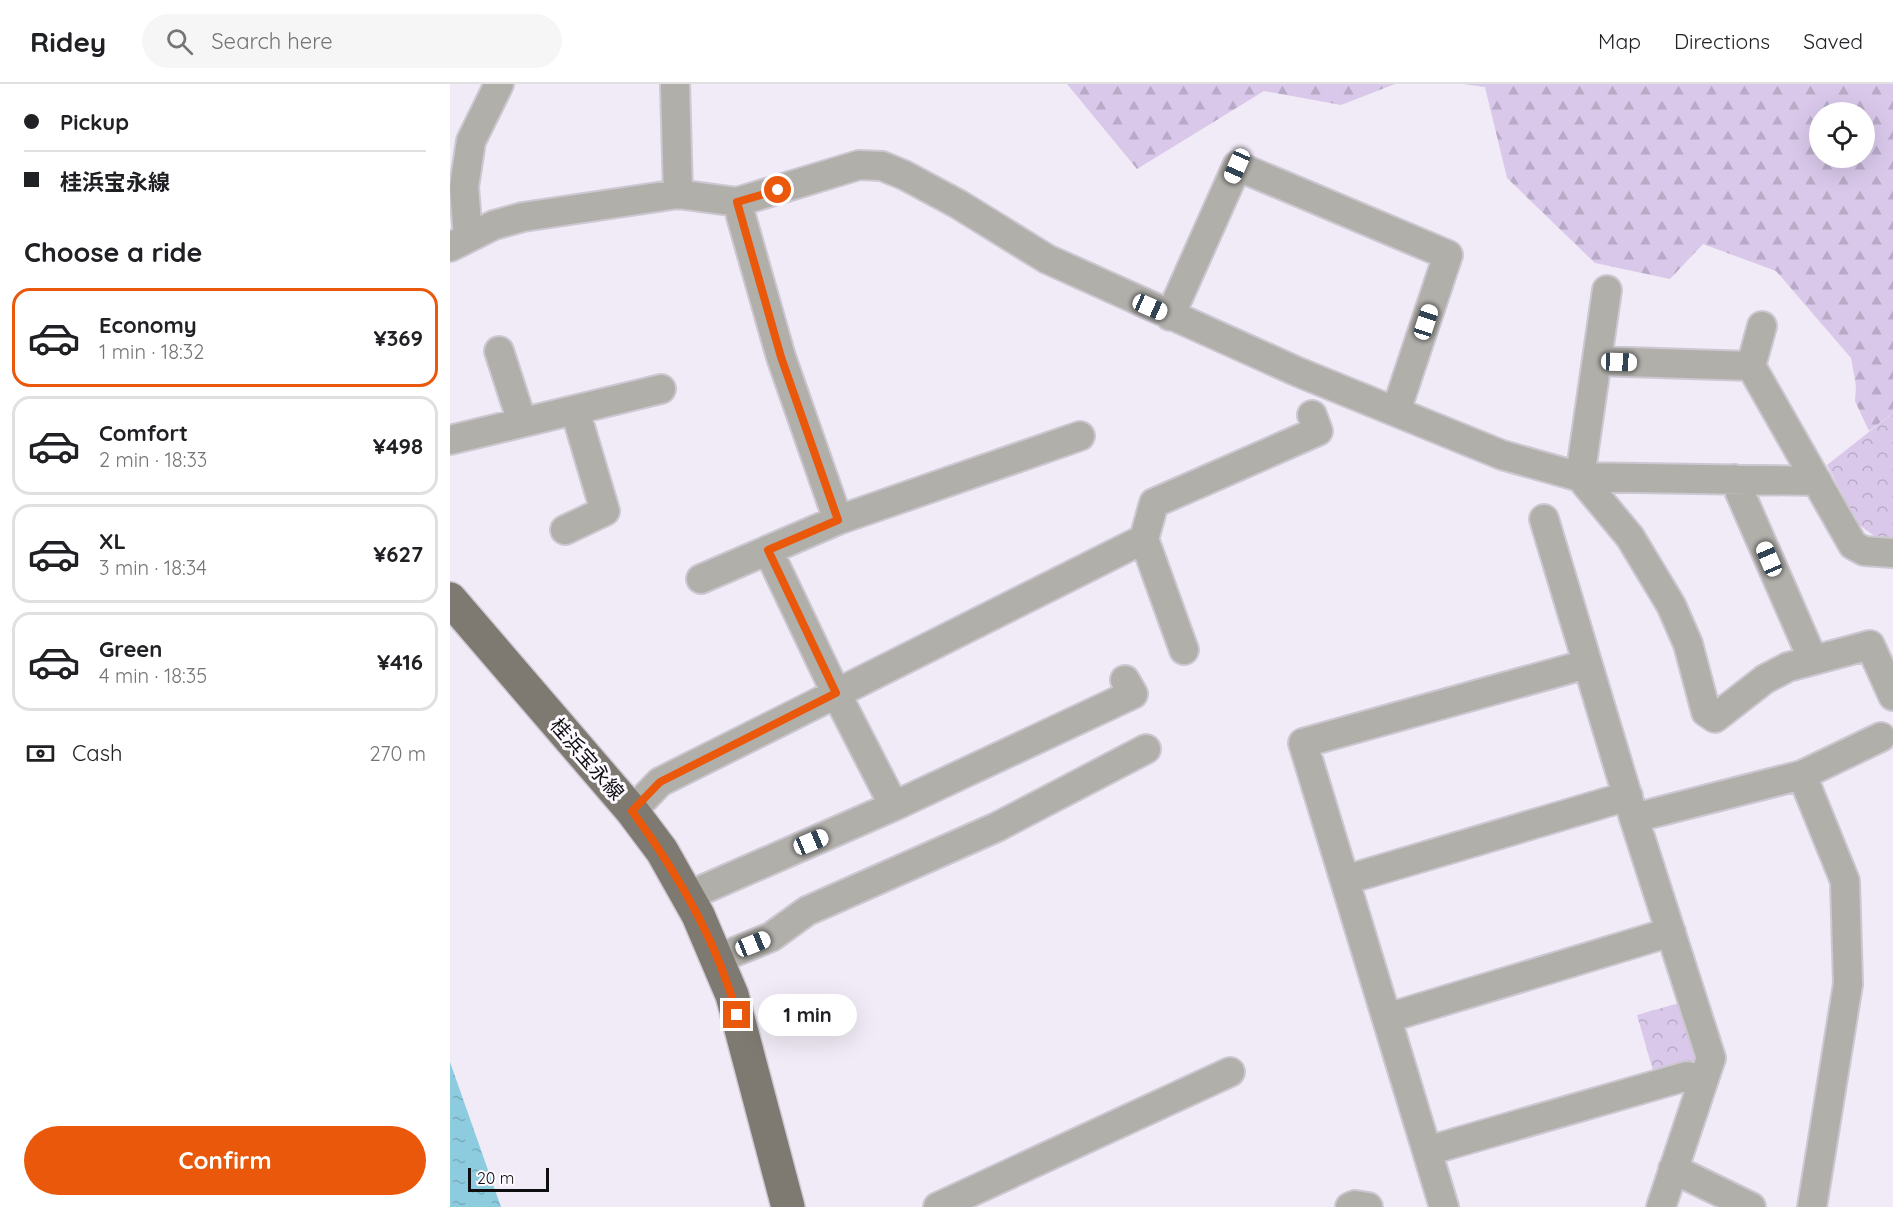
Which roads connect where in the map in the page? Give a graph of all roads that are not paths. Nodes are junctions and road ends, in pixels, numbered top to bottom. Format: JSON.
{"nodes":[{"id":1,"x":499,"y":84,"type":"edge"},
{"id":2,"x":675,"y":84,"type":"edge"},
{"id":3,"x":678,"y":194,"type":"junction"},
{"id":4,"x":737,"y":202,"type":"junction"},
{"id":5,"x":459,"y":242,"type":"edge"},
{"id":6,"x":1607,"y":290,"type":"dead end"},
{"id":7,"x":1170,"y":316,"type":"junction"},
{"id":8,"x":1761,"y":326,"type":"dead end"},
{"id":9,"x":499,"y":351,"type":"dead end"},
{"id":10,"x":1597,"y":361,"type":"junction"},
{"id":11,"x":1751,"y":366,"type":"junction"},
{"id":12,"x":661,"y":389,"type":"dead end"},
{"id":13,"x":575,"y":410,"type":"junction"},
{"id":14,"x":1396,"y":411,"type":"junction"},
{"id":15,"x":1311,"y":415,"type":"dead end"},
{"id":16,"x":522,"y":422,"type":"junction"},
{"id":17,"x":1080,"y":436,"type":"dead end"},
{"id":18,"x":450,"y":440,"type":"edge"},
{"id":19,"x":1580,"y":477,"type":"junction"},
{"id":20,"x":1734,"y":479,"type":"junction"},
{"id":21,"x":1817,"y":481,"type":"junction"},
{"id":22,"x":1544,"y":519,"type":"dead end"},
{"id":23,"x":838,"y":520,"type":"junction"},
{"id":24,"x":565,"y":530,"type":"dead end"},
{"id":25,"x":1144,"y":539,"type":"junction"},
{"id":26,"x":768,"y":550,"type":"junction"},
{"id":27,"x":1893,"y":553,"type":"edge"},
{"id":28,"x":701,"y":579,"type":"dead end"},
{"id":29,"x":450,"y":599,"type":"edge"},
{"id":30,"x":1184,"y":650,"type":"dead end"},
{"id":31,"x":1813,"y":660,"type":"junction"},
{"id":32,"x":1587,"y":664,"type":"junction"},
{"id":33,"x":1125,"y":680,"type":"dead end"},
{"id":34,"x":836,"y":693,"type":"junction"},
{"id":35,"x":1893,"y":696,"type":"edge"},
{"id":36,"x":1881,"y":737,"type":"dead end"},
{"id":37,"x":1146,"y":749,"type":"dead end"},
{"id":38,"x":1802,"y":775,"type":"junction"},
{"id":39,"x":894,"y":806,"type":"junction"},
{"id":40,"x":1631,"y":807,"type":"junction"},
{"id":41,"x":632,"y":811,"type":"junction"},
{"id":42,"x":1345,"y":880,"type":"junction"},
{"id":43,"x":688,"y":896,"type":"junction"},
{"id":44,"x":1671,"y":932,"type":"junction"},
{"id":45,"x":717,"y":958,"type":"junction"},
{"id":46,"x":1387,"y":1018,"type":"junction"},
{"id":47,"x":1230,"y":1072,"type":"dead end"},
{"id":48,"x":1704,"y":1079,"type":"junction"},
{"id":49,"x":1427,"y":1151,"type":"junction"},
{"id":50,"x":1673,"y":1169,"type":"junction"},
{"id":51,"x":788,"y":1207,"type":"edge"},
{"id":52,"x":938,"y":1207,"type":"edge"},
{"id":53,"x":1350,"y":1207,"type":"edge"},
{"id":54,"x":1368,"y":1207,"type":"edge"},
{"id":55,"x":1444,"y":1207,"type":"edge"},
{"id":56,"x":1660,"y":1207,"type":"edge"},
{"id":57,"x":1750,"y":1207,"type":"edge"},
{"id":58,"x":1812,"y":1207,"type":"edge"}],
"edges":[{"from":1,"to":5,"type":"street"},
{"from":2,"to":3,"type":"street"},
{"from":3,"to":4,"type":"street"},
{"from":3,"to":5,"type":"street"},
{"from":4,"to":7,"type":"street"},
{"from":4,"to":23,"type":"street"},
{"from":6,"to":10,"type":"street"},
{"from":7,"to":14,"type":"street"},
{"from":7,"to":14,"type":"street"},
{"from":8,"to":11,"type":"street"},
{"from":9,"to":16,"type":"street"},
{"from":10,"to":11,"type":"street"},
{"from":10,"to":19,"type":"street"},
{"from":11,"to":21,"type":"street"},
{"from":12,"to":13,"type":"street"},
{"from":13,"to":16,"type":"street"},
{"from":13,"to":24,"type":"street"},
{"from":14,"to":19,"type":"street"},
{"from":15,"to":25,"type":"street"},
{"from":16,"to":18,"type":"street"},
{"from":17,"to":23,"type":"street"},
{"from":19,"to":20,"type":"street"},
{"from":19,"to":31,"type":"street"},
{"from":20,"to":21,"type":"street"},
{"from":20,"to":31,"type":"street"},
{"from":21,"to":27,"type":"street"},
{"from":22,"to":32,"type":"street"},
{"from":23,"to":26,"type":"street"},
{"from":25,"to":30,"type":"street"},
{"from":25,"to":34,"type":"street"},
{"from":26,"to":28,"type":"street"},
{"from":26,"to":34,"type":"street"},
{"from":29,"to":41,"type":"main road","name":"桂浜宝永線"},
{"from":31,"to":35,"type":"street"},
{"from":32,"to":40,"type":"street"},
{"from":32,"to":42,"type":"street"},
{"from":33,"to":39,"type":"street"},
{"from":34,"to":39,"type":"street"},
{"from":34,"to":41,"type":"street"},
{"from":36,"to":38,"type":"street"},
{"from":37,"to":45,"type":"street"},
{"from":38,"to":40,"type":"street"},
{"from":38,"to":58,"type":"street"},
{"from":39,"to":43,"type":"street"},
{"from":40,"to":42,"type":"street"},
{"from":40,"to":44,"type":"street"},
{"from":41,"to":43,"type":"main road","name":"桂浜宝永線"},
{"from":42,"to":46,"type":"street"},
{"from":43,"to":45,"type":"main road","name":"桂浜宝永線"},
{"from":44,"to":46,"type":"street"},
{"from":44,"to":48,"type":"street"},
{"from":45,"to":51,"type":"main road","name":"桂浜宝永線"},
{"from":46,"to":49,"type":"street"},
{"from":47,"to":52,"type":"street"},
{"from":48,"to":49,"type":"street"},
{"from":48,"to":50,"type":"street"},
{"from":49,"to":55,"type":"street"},
{"from":50,"to":56,"type":"street"},
{"from":50,"to":57,"type":"street"},
{"from":53,"to":54,"type":"street"}]}
